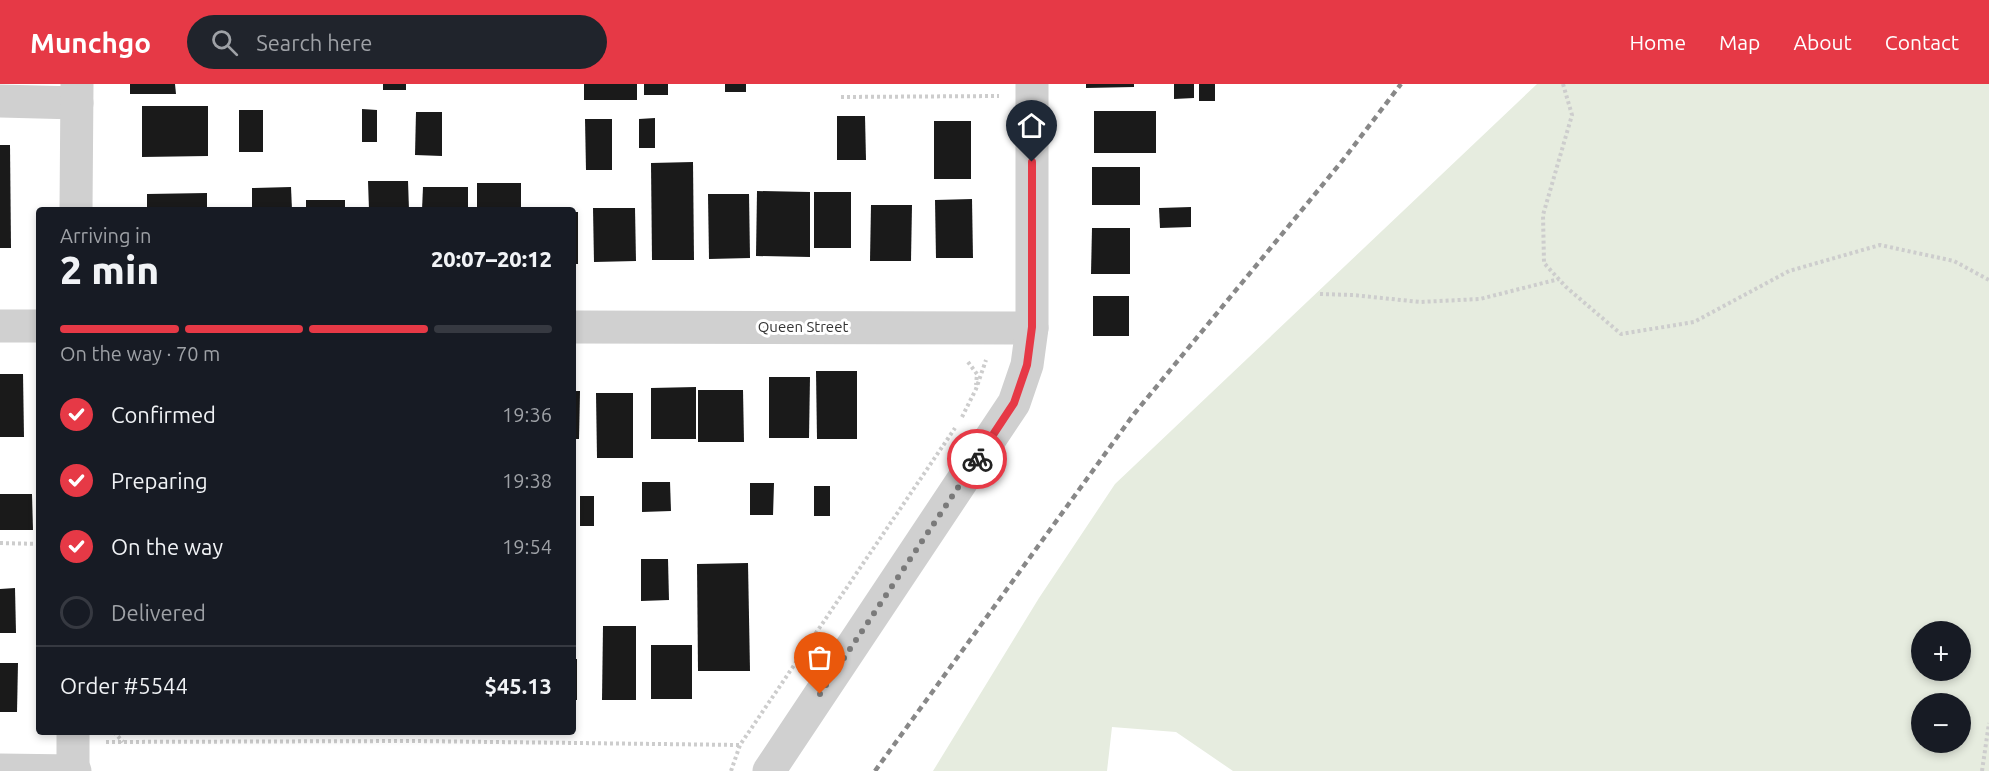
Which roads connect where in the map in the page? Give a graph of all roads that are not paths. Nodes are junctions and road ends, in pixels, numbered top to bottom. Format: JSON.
{"nodes":[{"id":1,"x":1032,"y":84,"type":"edge"},
{"id":2,"x":77,"y":93,"type":"edge"},
{"id":3,"x":0,"y":101,"type":"edge"},
{"id":4,"x":76,"y":207,"type":"edge"},
{"id":5,"x":0,"y":326,"type":"edge"},
{"id":6,"x":36,"y":326,"type":"edge"},
{"id":7,"x":576,"y":327,"type":"edge"},
{"id":8,"x":1032,"y":327,"type":"junction"},
{"id":9,"x":73,"y":754,"type":"edge"},
{"id":10,"x":0,"y":770,"type":"edge"},
{"id":11,"x":769,"y":771,"type":"edge"}],
"edges":[{"from":1,"to":8,"type":"street"},
{"from":2,"to":3,"type":"street"},
{"from":2,"to":4,"type":"street"},
{"from":5,"to":6,"type":"street"},
{"from":7,"to":8,"type":"street","name":"Queen Street"},
{"from":8,"to":11,"type":"street"},
{"from":9,"to":10,"type":"street"}]}
